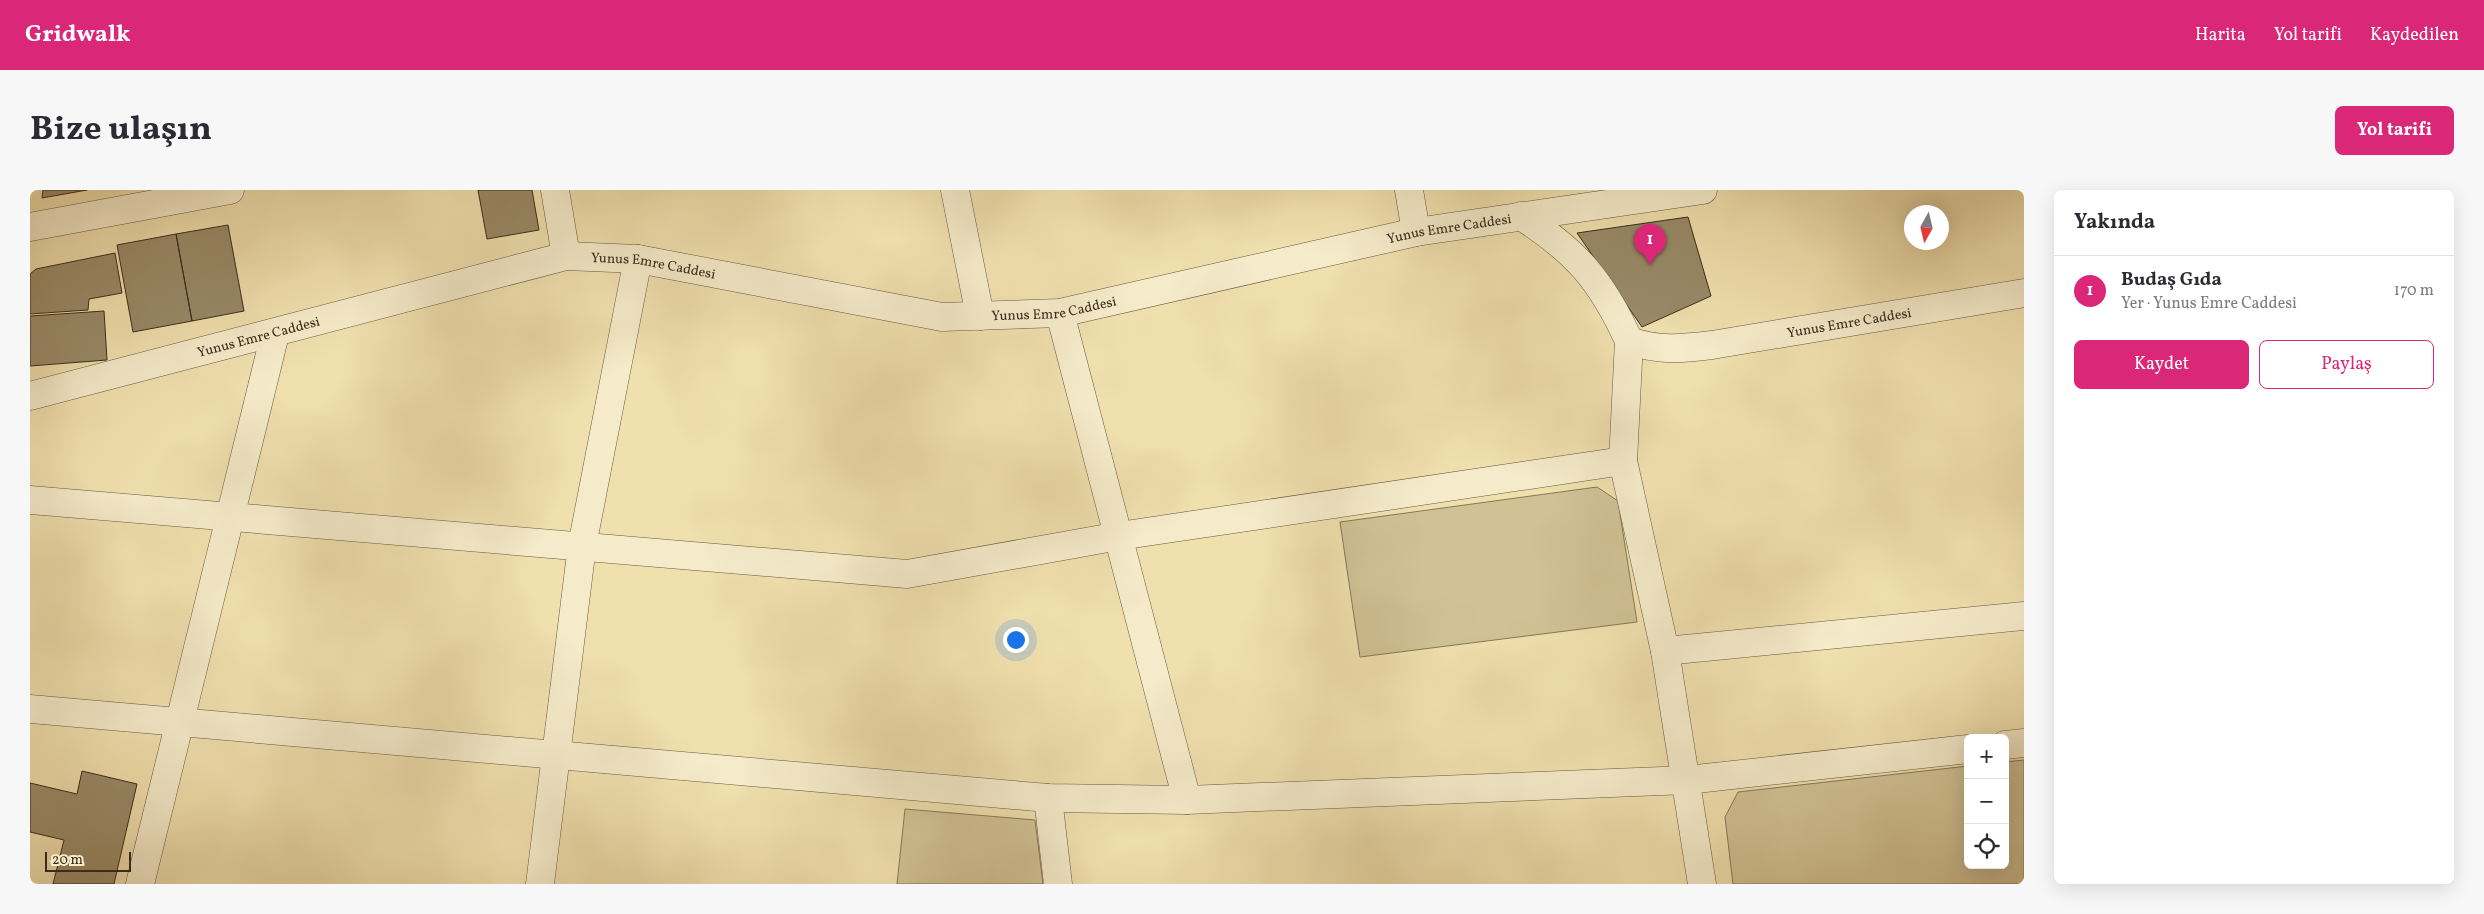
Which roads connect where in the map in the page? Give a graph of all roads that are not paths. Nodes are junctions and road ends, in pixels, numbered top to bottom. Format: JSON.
{"nodes":[{"id":1,"x":230,"y":190,"type":"edge"},
{"id":2,"x":555,"y":190,"type":"edge"},
{"id":3,"x":955,"y":190,"type":"edge"},
{"id":4,"x":1409,"y":190,"type":"edge"},
{"id":5,"x":1704,"y":190,"type":"edge"},
{"id":6,"x":1521,"y":216,"type":"junction"},
{"id":7,"x":30,"y":227,"type":"edge"},
{"id":8,"x":1416,"y":232,"type":"junction"},
{"id":9,"x":566,"y":256,"type":"junction"},
{"id":10,"x":638,"y":260,"type":"junction"},
{"id":11,"x":2024,"y":293,"type":"edge"},
{"id":12,"x":1060,"y":312,"type":"junction"},
{"id":13,"x":980,"y":316,"type":"junction"},
{"id":14,"x":274,"y":334,"type":"junction"},
{"id":15,"x":1629,"y":341,"type":"junction"},
{"id":16,"x":30,"y":396,"type":"edge"},
{"id":17,"x":1623,"y":461,"type":"junction"},
{"id":18,"x":30,"y":500,"type":"edge"},
{"id":19,"x":230,"y":516,"type":"junction"},
{"id":20,"x":1118,"y":536,"type":"junction"},
{"id":21,"x":582,"y":546,"type":"junction"},
{"id":22,"x":2024,"y":616,"type":"edge"},
{"id":23,"x":1665,"y":651,"type":"junction"},
{"id":24,"x":30,"y":709,"type":"edge"},
{"id":25,"x":179,"y":723,"type":"junction"},
{"id":26,"x":2024,"y":743,"type":"edge"},
{"id":27,"x":2009,"y":745,"type":"edge"},
{"id":28,"x":1964,"y":749,"type":"edge"},
{"id":29,"x":556,"y":755,"type":"junction"},
{"id":30,"x":1687,"y":780,"type":"junction"},
{"id":31,"x":1048,"y":798,"type":"junction"},
{"id":32,"x":1187,"y":800,"type":"junction"},
{"id":33,"x":140,"y":884,"type":"edge"},
{"id":34,"x":540,"y":884,"type":"edge"},
{"id":35,"x":1058,"y":884,"type":"edge"},
{"id":36,"x":1702,"y":884,"type":"edge"}],
"edges":[{"from":1,"to":7,"type":"street"},
{"from":2,"to":9,"type":"street"},
{"from":3,"to":13,"type":"street"},
{"from":4,"to":8,"type":"street"},
{"from":5,"to":6,"type":"street"},
{"from":6,"to":8,"type":"street","name":"Yunus Emre Caddesi"},
{"from":6,"to":15,"type":"street","name":"Yunus Emre Caddesi"},
{"from":8,"to":12,"type":"street","name":"Yunus Emre Caddesi"},
{"from":9,"to":10,"type":"street","name":"Yunus Emre Caddesi"},
{"from":9,"to":14,"type":"street","name":"Yunus Emre Caddesi"},
{"from":10,"to":13,"type":"street","name":"Yunus Emre Caddesi"},
{"from":10,"to":21,"type":"street"},
{"from":11,"to":15,"type":"street","name":"Yunus Emre Caddesi"},
{"from":12,"to":13,"type":"street","name":"Yunus Emre Caddesi"},
{"from":12,"to":20,"type":"street"},
{"from":14,"to":16,"type":"street","name":"Yunus Emre Caddesi"},
{"from":14,"to":19,"type":"street"},
{"from":15,"to":17,"type":"street"},
{"from":17,"to":20,"type":"street"},
{"from":17,"to":23,"type":"street"},
{"from":18,"to":19,"type":"street"},
{"from":19,"to":21,"type":"street"},
{"from":19,"to":25,"type":"street"},
{"from":20,"to":21,"type":"street"},
{"from":20,"to":32,"type":"street"},
{"from":21,"to":29,"type":"street"},
{"from":22,"to":23,"type":"street"},
{"from":23,"to":30,"type":"street"},
{"from":24,"to":25,"type":"street"},
{"from":25,"to":29,"type":"street"},
{"from":25,"to":33,"type":"street"},
{"from":26,"to":27,"type":"street"},
{"from":28,"to":30,"type":"street"},
{"from":29,"to":31,"type":"street"},
{"from":29,"to":34,"type":"street"},
{"from":30,"to":32,"type":"street"},
{"from":30,"to":36,"type":"street"},
{"from":31,"to":32,"type":"street"},
{"from":31,"to":35,"type":"street"}]}
